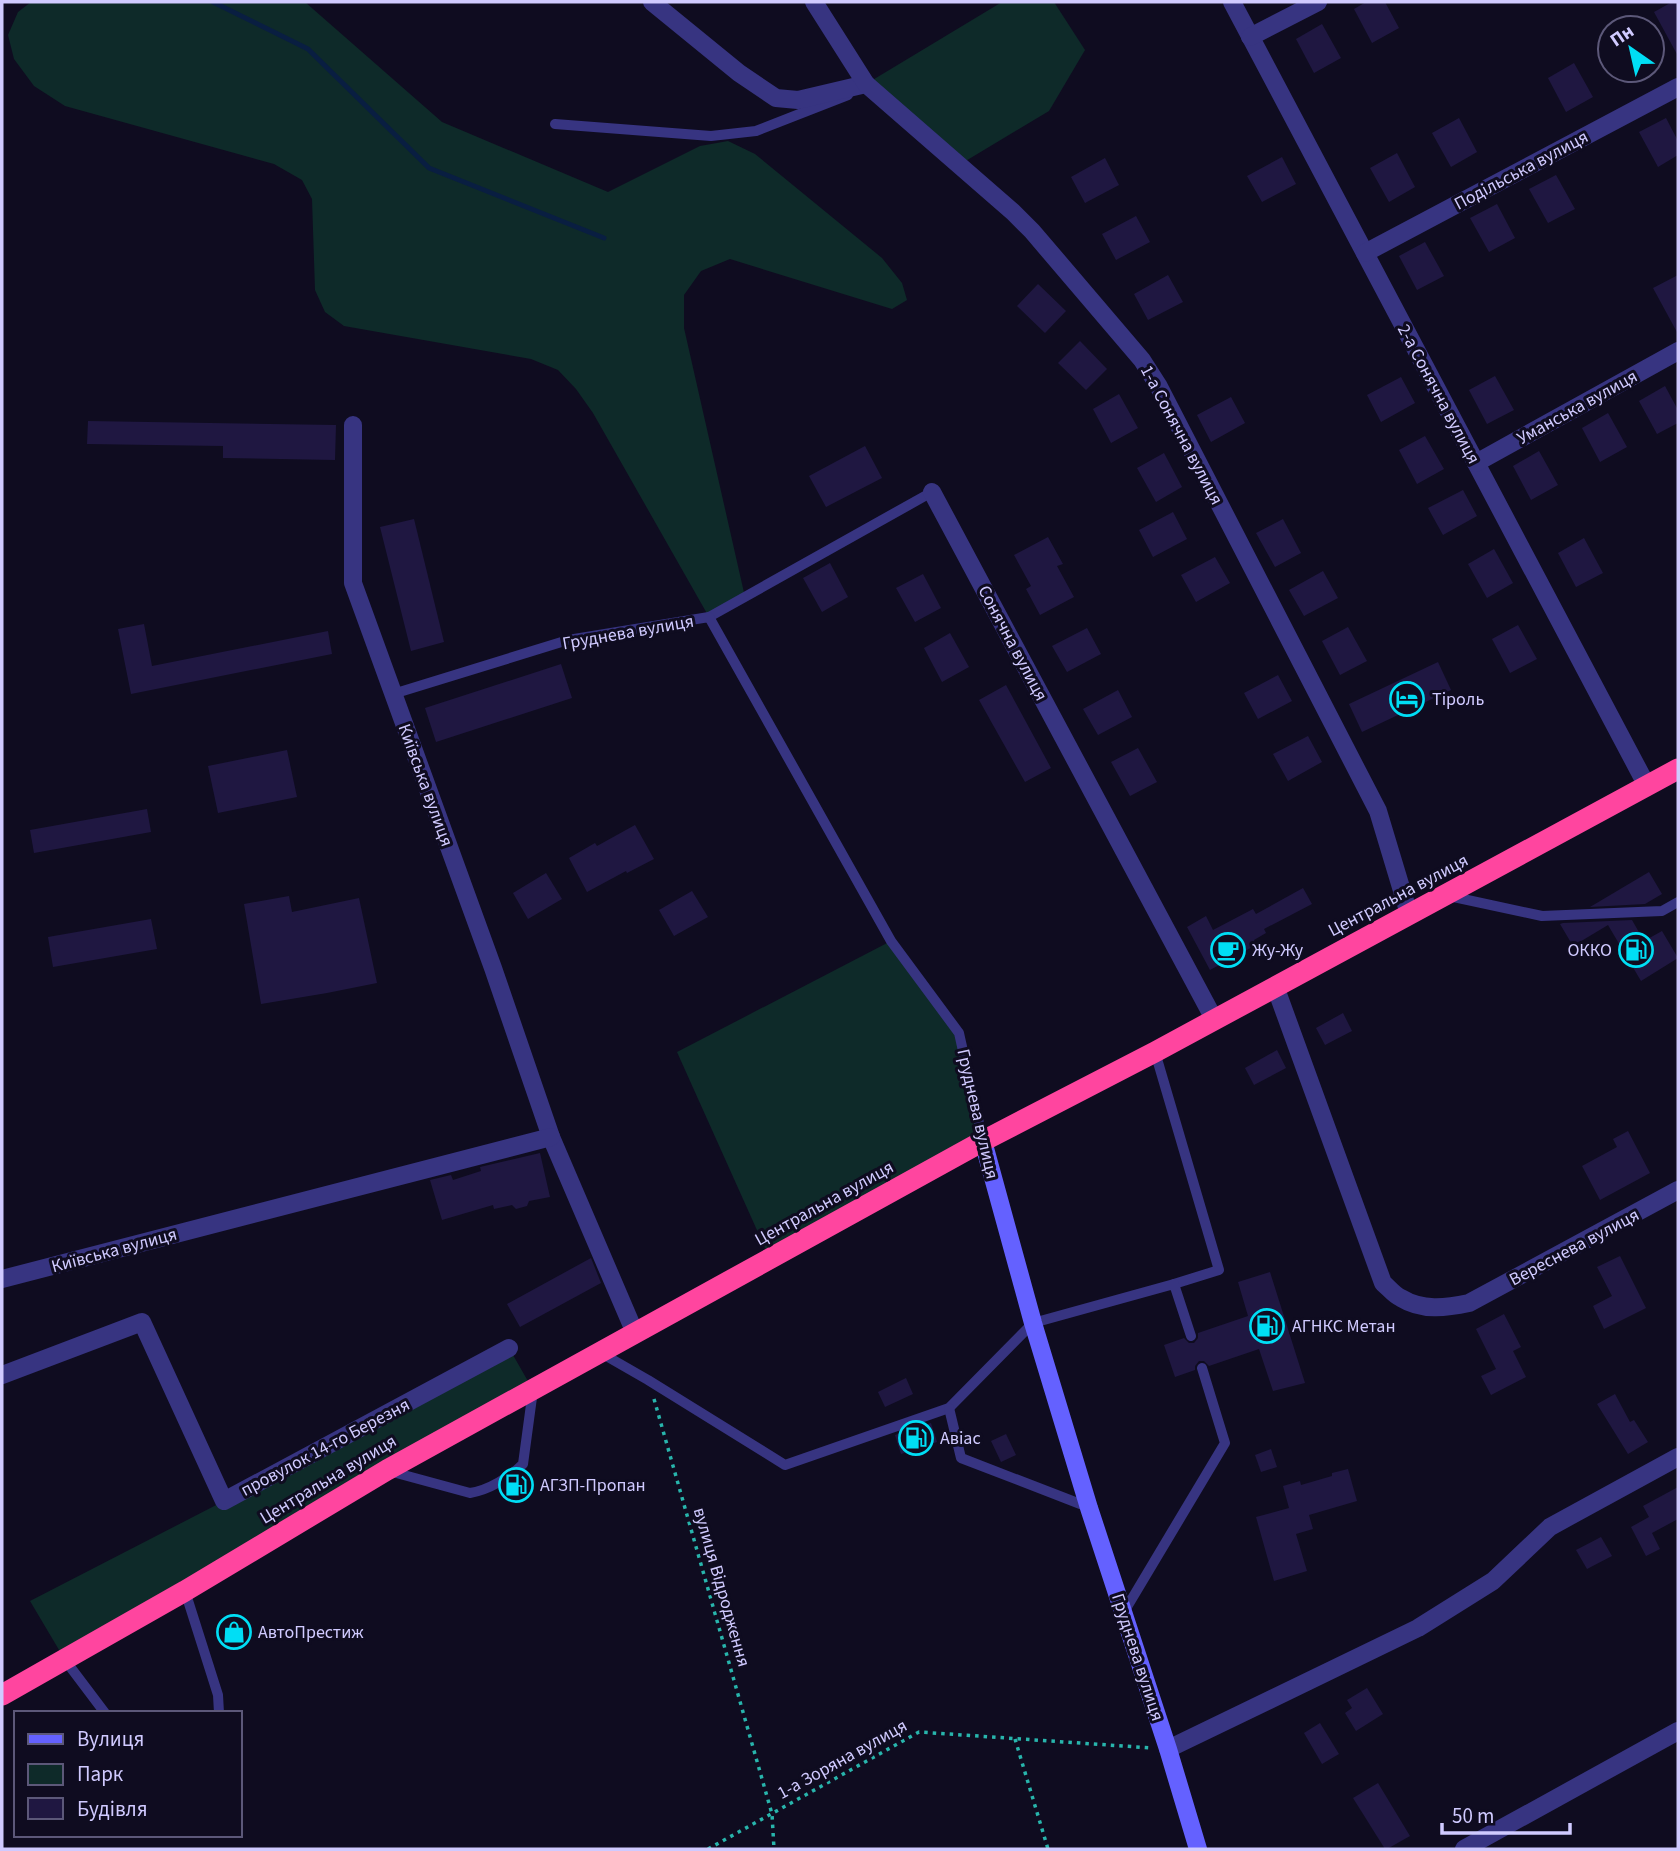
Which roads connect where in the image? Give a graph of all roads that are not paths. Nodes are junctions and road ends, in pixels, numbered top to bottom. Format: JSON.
{"nodes":[{"id":1,"x":652,"y":2,"type":"edge"},
{"id":2,"x":814,"y":2,"type":"edge"},
{"id":3,"x":1232,"y":2,"type":"edge"},
{"id":4,"x":1318,"y":2,"type":"edge"},
{"id":5,"x":1250,"y":37,"type":"junction"},
{"id":6,"x":866,"y":84,"type":"junction"},
{"id":7,"x":1678,"y":87,"type":"edge"},
{"id":8,"x":555,"y":124,"type":"dead end"},
{"id":9,"x":1365,"y":253,"type":"junction"},
{"id":10,"x":1678,"y":351,"type":"edge"},
{"id":11,"x":354,"y":425,"type":"dead end"},
{"id":12,"x":1476,"y":463,"type":"junction"},
{"id":13,"x":932,"y":492,"type":"joint"},
{"id":14,"x":709,"y":617,"type":"junction"},
{"id":15,"x":393,"y":694,"type":"junction"},
{"id":16,"x":1678,"y":769,"type":"edge"},
{"id":17,"x":1647,"y":786,"type":"junction"},
{"id":18,"x":1445,"y":895,"type":"junction"},
{"id":19,"x":1678,"y":902,"type":"edge"},
{"id":20,"x":1409,"y":914,"type":"junction"},
{"id":21,"x":1275,"y":986,"type":"junction"},
{"id":22,"x":1214,"y":1019,"type":"junction"},
{"id":23,"x":1155,"y":1052,"type":"junction"},
{"id":24,"x":551,"y":1137,"type":"junction"},
{"id":25,"x":983,"y":1141,"type":"junction"},
{"id":26,"x":1678,"y":1190,"type":"edge"},
{"id":27,"x":2,"y":1279,"type":"edge"},
{"id":28,"x":1174,"y":1284,"type":"junction"},
{"id":29,"x":1032,"y":1324,"type":"junction"},
{"id":30,"x":635,"y":1333,"type":"junction"},
{"id":31,"x":1191,"y":1336,"type":"dead end"},
{"id":32,"x":509,"y":1348,"type":"dead end"},
{"id":33,"x":601,"y":1352,"type":"junction"},
{"id":34,"x":1202,"y":1368,"type":"dead end"},
{"id":35,"x":2,"y":1375,"type":"edge"},
{"id":36,"x":533,"y":1390,"type":"junction"},
{"id":37,"x":949,"y":1408,"type":"junction"},
{"id":38,"x":1678,"y":1457,"type":"edge"},
{"id":39,"x":387,"y":1470,"type":"junction"},
{"id":40,"x":1089,"y":1508,"type":"junction"},
{"id":41,"x":185,"y":1591,"type":"junction"},
{"id":42,"x":1123,"y":1612,"type":"junction"},
{"id":43,"x":65,"y":1660,"type":"junction"},
{"id":44,"x":2,"y":1695,"type":"edge"},
{"id":45,"x":103,"y":1711,"type":"edge"},
{"id":46,"x":219,"y":1711,"type":"edge"},
{"id":47,"x":1678,"y":1731,"type":"edge"},
{"id":48,"x":1168,"y":1749,"type":"junction"},
{"id":49,"x":1198,"y":1849,"type":"edge"},
{"id":50,"x":1464,"y":1849,"type":"edge"}],
"edges":[{"from":1,"to":6,"type":"street"},
{"from":2,"to":6,"type":"street","name":"1-а Сонячна вулиця"},
{"from":3,"to":5,"type":"street","name":"2-а Сонячна вулиця"},
{"from":4,"to":5,"type":"street"},
{"from":5,"to":9,"type":"street","name":"2-а Сонячна вулиця"},
{"from":6,"to":8,"type":"lane"},
{"from":6,"to":20,"type":"street","name":"1-а Сонячна вулиця"},
{"from":7,"to":9,"type":"street","name":"Подільська вулиця"},
{"from":9,"to":12,"type":"street","name":"2-а Сонячна вулиця"},
{"from":10,"to":12,"type":"street","name":"Уманська вулиця"},
{"from":11,"to":15,"type":"street","name":"Київська вулиця"},
{"from":12,"to":17,"type":"street","name":"2-а Сонячна вулиця"},
{"from":13,"to":14,"type":"lane","name":"Сонячна вулиця"},
{"from":13,"to":22,"type":"street","name":"Сонячна вулиця"},
{"from":14,"to":15,"type":"lane","name":"Груднева вулиця"},
{"from":14,"to":25,"type":"lane","name":"Груднева вулиця"},
{"from":15,"to":24,"type":"street","name":"Київська вулиця"},
{"from":16,"to":17,"type":"highway","name":"Центральна вулиця"},
{"from":17,"to":18,"type":"highway","name":"Центральна вулиця"},
{"from":18,"to":19,"type":"lane"},
{"from":18,"to":20,"type":"highway","name":"Центральна вулиця"},
{"from":20,"to":21,"type":"highway","name":"Центральна вулиця"},
{"from":21,"to":22,"type":"highway","name":"Центральна вулиця"},
{"from":21,"to":26,"type":"street","name":"Вереснева вулиця"},
{"from":22,"to":23,"type":"highway","name":"Центральна вулиця"},
{"from":23,"to":25,"type":"highway","name":"Центральна вулиця"},
{"from":23,"to":28,"type":"lane"},
{"from":24,"to":27,"type":"street","name":"Київська вулиця"},
{"from":24,"to":30,"type":"street","name":"Київська вулиця"},
{"from":25,"to":29,"type":"street","name":"Груднева вулиця"},
{"from":25,"to":30,"type":"highway","name":"Центральна вулиця"},
{"from":28,"to":29,"type":"lane"},
{"from":28,"to":31,"type":"lane"},
{"from":29,"to":37,"type":"lane"},
{"from":29,"to":40,"type":"street","name":"Груднева вулиця"},
{"from":30,"to":33,"type":"highway","name":"Центральна вулиця"},
{"from":32,"to":35,"type":"street","name":"провулок 14-го Березня"},
{"from":33,"to":36,"type":"highway","name":"Центральна вулиця"},
{"from":33,"to":37,"type":"lane"},
{"from":34,"to":42,"type":"lane"},
{"from":36,"to":39,"type":"highway","name":"Центральна вулиця"},
{"from":36,"to":39,"type":"lane"},
{"from":37,"to":40,"type":"lane"},
{"from":38,"to":48,"type":"street"},
{"from":39,"to":41,"type":"highway","name":"Центральна вулиця"},
{"from":40,"to":42,"type":"street","name":"Груднева вулиця"},
{"from":41,"to":43,"type":"highway","name":"Центральна вулиця"},
{"from":41,"to":46,"type":"lane"},
{"from":42,"to":48,"type":"street","name":"Груднева вулиця"},
{"from":43,"to":44,"type":"highway","name":"Центральна вулиця"},
{"from":43,"to":45,"type":"lane"},
{"from":47,"to":50,"type":"street"},
{"from":48,"to":49,"type":"street","name":"Груднева вулиця"}]}
